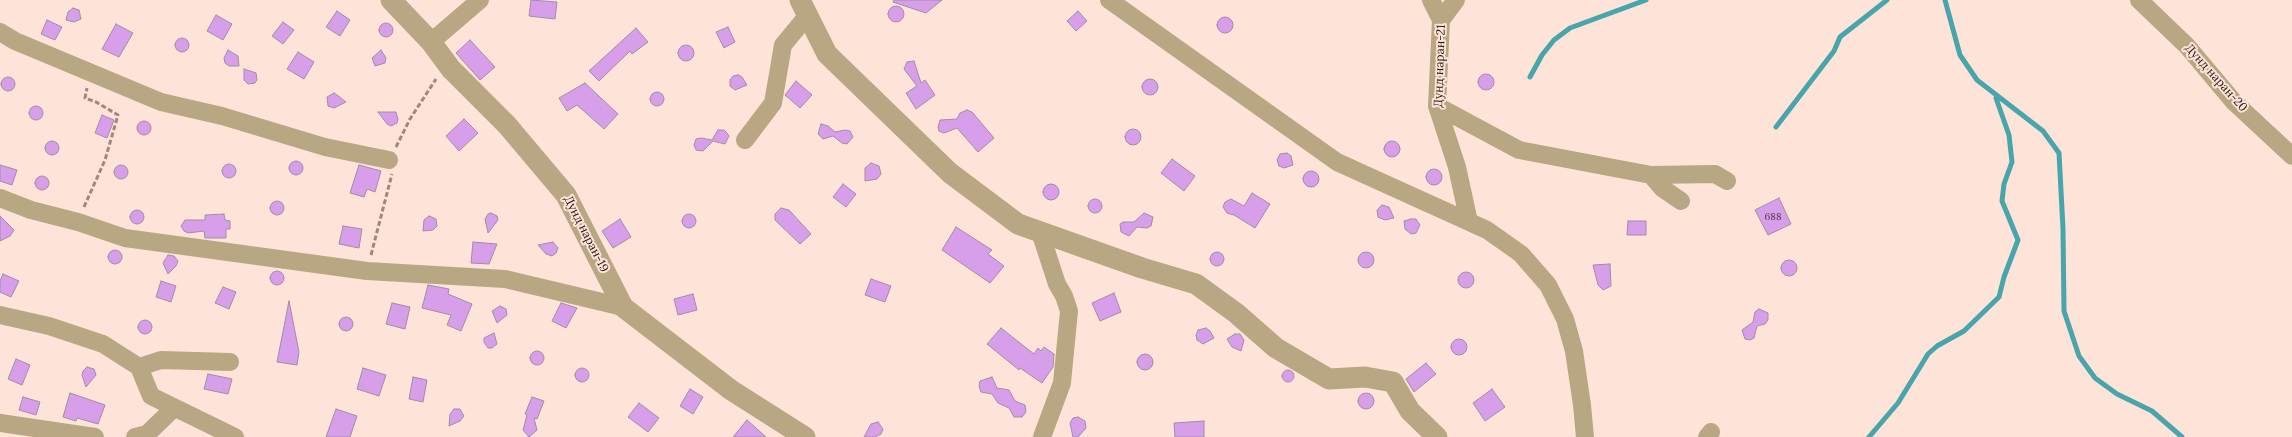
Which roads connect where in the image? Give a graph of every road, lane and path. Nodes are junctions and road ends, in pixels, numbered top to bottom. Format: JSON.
{"nodes":[{"id":1,"x":391,"y":0,"type":"edge"},
{"id":2,"x":480,"y":0,"type":"edge"},
{"id":3,"x":1109,"y":0,"type":"edge"},
{"id":4,"x":1431,"y":0,"type":"edge"},
{"id":5,"x":1456,"y":0,"type":"edge"},
{"id":6,"x":2139,"y":0,"type":"edge"},
{"id":7,"x":804,"y":8,"type":"edge"},
{"id":8,"x":1441,"y":20,"type":"junction"},
{"id":9,"x":0,"y":32,"type":"edge"},
{"id":10,"x":431,"y":42,"type":"junction"},
{"id":11,"x":451,"y":69,"type":"junction"},
{"id":12,"x":82,"y":70,"type":"junction"},
{"id":13,"x":1437,"y":106,"type":"junction"},
{"id":14,"x":746,"y":140,"type":"dead end"},
{"id":15,"x":2292,"y":156,"type":"edge"},
{"id":16,"x":392,"y":160,"type":"junction"},
{"id":17,"x":1651,"y":175,"type":"junction"},
{"id":18,"x":1727,"y":181,"type":"dead end"},
{"id":19,"x":0,"y":198,"type":"edge"},
{"id":20,"x":1681,"y":201,"type":"dead end"},
{"id":21,"x":78,"y":222,"type":"junction"},
{"id":22,"x":1469,"y":222,"type":"junction"},
{"id":23,"x":1040,"y":232,"type":"junction"},
{"id":24,"x":367,"y":271,"type":"junction"},
{"id":25,"x":623,"y":307,"type":"junction"},
{"id":26,"x":0,"y":315,"type":"edge"},
{"id":27,"x":230,"y":362,"type":"dead end"},
{"id":28,"x":139,"y":367,"type":"junction"},
{"id":29,"x":173,"y":409,"type":"junction"},
{"id":30,"x":0,"y":423,"type":"edge"},
{"id":31,"x":94,"y":437,"type":"edge"},
{"id":32,"x":135,"y":437,"type":"edge"},
{"id":33,"x":235,"y":437,"type":"edge"},
{"id":34,"x":805,"y":437,"type":"edge"},
{"id":35,"x":1042,"y":437,"type":"edge"},
{"id":36,"x":1436,"y":437,"type":"edge"},
{"id":37,"x":1585,"y":437,"type":"edge"}],
"edges":[{"from":1,"to":10,"type":"street","name":"Дунд наран-19"},
{"from":2,"to":10,"type":"street"},
{"from":3,"to":22,"type":"street"},
{"from":4,"to":8,"type":"street"},
{"from":5,"to":8,"type":"street","name":"Дунд наран-21"},
{"from":6,"to":15,"type":"street","name":"Дунд наран-20"},
{"from":7,"to":14,"type":"street"},
{"from":7,"to":23,"type":"street"},
{"from":8,"to":13,"type":"street","name":"Дунд наран-21"},
{"from":9,"to":12,"type":"street"},
{"from":10,"to":11,"type":"street","name":"Дунд наран-19"},
{"from":11,"to":16,"type":"path"},
{"from":11,"to":25,"type":"street","name":"Дунд наран-19"},
{"from":12,"to":16,"type":"street"},
{"from":12,"to":21,"type":"path"},
{"from":13,"to":17,"type":"street"},
{"from":13,"to":22,"type":"street","name":"Дунд наран-21"},
{"from":16,"to":24,"type":"path"},
{"from":17,"to":18,"type":"street"},
{"from":17,"to":20,"type":"street"},
{"from":19,"to":21,"type":"street"},
{"from":21,"to":24,"type":"street"},
{"from":22,"to":37,"type":"street"},
{"from":23,"to":35,"type":"street"},
{"from":23,"to":36,"type":"street"},
{"from":24,"to":25,"type":"street"},
{"from":25,"to":34,"type":"street","name":"Дунд наран-19"},
{"from":26,"to":28,"type":"street"},
{"from":27,"to":28,"type":"street"},
{"from":28,"to":29,"type":"street"},
{"from":29,"to":32,"type":"street"},
{"from":29,"to":33,"type":"street"},
{"from":30,"to":31,"type":"street"}]}
